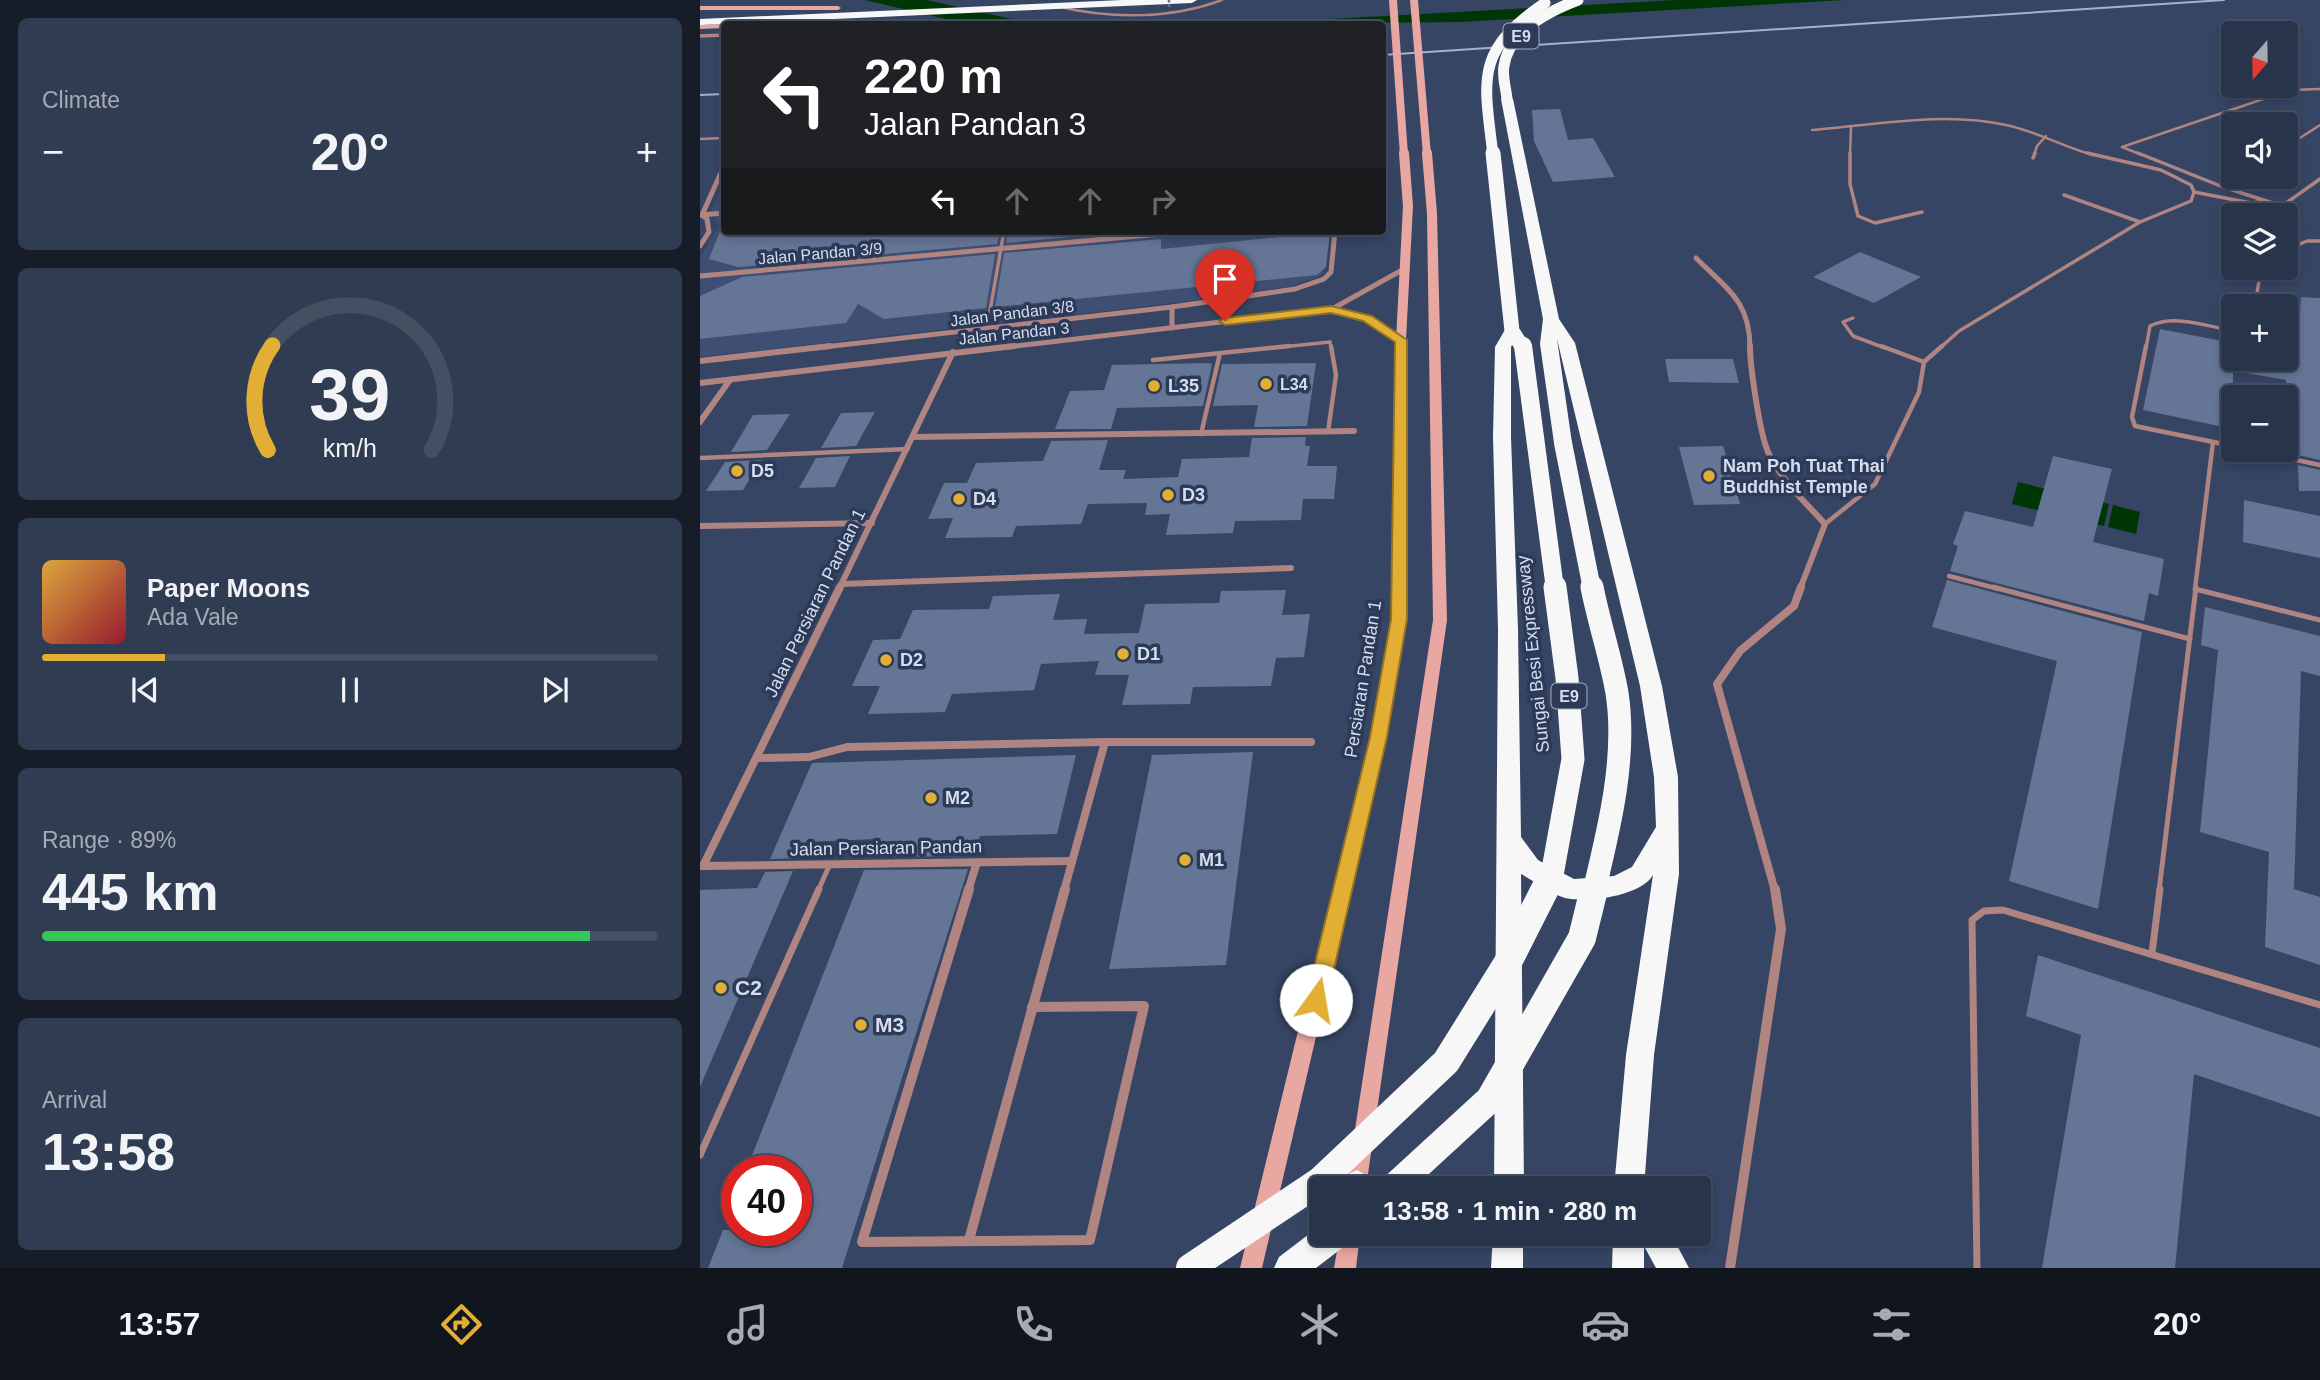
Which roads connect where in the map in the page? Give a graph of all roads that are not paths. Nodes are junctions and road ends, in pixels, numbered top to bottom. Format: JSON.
{"nodes":[{"id":1,"x":1000,"y":0,"type":"edge"},
{"id":2,"x":1192,"y":0,"type":"edge"},
{"id":3,"x":1222,"y":0,"type":"edge"},
{"id":4,"x":1393,"y":0,"type":"edge"},
{"id":5,"x":1414,"y":0,"type":"edge"},
{"id":6,"x":1552,"y":0,"type":"edge"},
{"id":7,"x":1578,"y":0,"type":"edge"},
{"id":8,"x":972,"y":1,"type":"edge"},
{"id":9,"x":1058,"y":6,"type":"junction"},
{"id":10,"x":700,"y":8,"type":"edge"},
{"id":11,"x":838,"y":8,"type":"junction"},
{"id":12,"x":858,"y":16,"type":"junction"},
{"id":13,"x":702,"y":21,"type":"edge"},
{"id":14,"x":797,"y":21,"type":"edge"},
{"id":15,"x":721,"y":25,"type":"edge"},
{"id":16,"x":721,"y":35,"type":"edge"},
{"id":17,"x":700,"y":36,"type":"edge"},
{"id":18,"x":2320,"y":89,"type":"edge"},
{"id":19,"x":2225,"y":112,"type":"edge"},
{"id":20,"x":2221,"y":113,"type":"edge"},
{"id":21,"x":2320,"y":125,"type":"edge"},
{"id":22,"x":1851,"y":127,"type":"junction"},
{"id":23,"x":1812,"y":130,"type":"dead end"},
{"id":24,"x":2046,"y":136,"type":"junction"},
{"id":25,"x":721,"y":138,"type":"edge"},
{"id":26,"x":700,"y":139,"type":"edge"},
{"id":27,"x":2298,"y":139,"type":"edge"},
{"id":28,"x":2033,"y":158,"type":"dead end"},
{"id":29,"x":721,"y":172,"type":"edge"},
{"id":30,"x":2320,"y":179,"type":"edge"},
{"id":31,"x":2221,"y":186,"type":"edge"},
{"id":32,"x":2229,"y":189,"type":"edge"},
{"id":33,"x":2194,"y":192,"type":"junction"},
{"id":34,"x":2064,"y":195,"type":"dead end"},
{"id":35,"x":2266,"y":201,"type":"junction"},
{"id":36,"x":1922,"y":212,"type":"dead end"},
{"id":37,"x":721,"y":213,"type":"edge"},
{"id":38,"x":701,"y":215,"type":"edge"},
{"id":39,"x":2140,"y":222,"type":"junction"},
{"id":40,"x":1004,"y":235,"type":"edge"},
{"id":41,"x":1153,"y":235,"type":"edge"},
{"id":42,"x":1335,"y":235,"type":"edge"},
{"id":43,"x":2320,"y":241,"type":"edge"},
{"id":44,"x":2298,"y":245,"type":"edge"},
{"id":45,"x":700,"y":246,"type":"edge"},
{"id":46,"x":1002,"y":250,"type":"junction"},
{"id":47,"x":1696,"y":258,"type":"dead end"},
{"id":48,"x":1404,"y":269,"type":"junction"},
{"id":49,"x":700,"y":276,"type":"edge"},
{"id":50,"x":1172,"y":307,"type":"junction"},
{"id":51,"x":1331,"y":309,"type":"junction"},
{"id":52,"x":1853,"y":318,"type":"dead end"},
{"id":53,"x":1551,"y":319,"type":"junction"},
{"id":54,"x":987,"y":328,"type":"junction"},
{"id":55,"x":1172,"y":328,"type":"junction"},
{"id":56,"x":2221,"y":329,"type":"edge"},
{"id":57,"x":1512,"y":331,"type":"junction"},
{"id":58,"x":1401,"y":340,"type":"junction"},
{"id":59,"x":953,"y":352,"type":"junction"},
{"id":60,"x":1220,"y":353,"type":"junction"},
{"id":61,"x":700,"y":360,"type":"edge"},
{"id":62,"x":1153,"y":360,"type":"dead end"},
{"id":63,"x":1924,"y":362,"type":"junction"},
{"id":64,"x":730,"y":380,"type":"junction"},
{"id":65,"x":700,"y":383,"type":"edge"},
{"id":66,"x":700,"y":422,"type":"edge"},
{"id":67,"x":1354,"y":431,"type":"dead end"},
{"id":68,"x":1328,"y":432,"type":"junction"},
{"id":69,"x":1201,"y":434,"type":"junction"},
{"id":70,"x":914,"y":437,"type":"junction"},
{"id":71,"x":2213,"y":442,"type":"junction"},
{"id":72,"x":2221,"y":444,"type":"edge"},
{"id":73,"x":908,"y":449,"type":"junction"},
{"id":74,"x":700,"y":458,"type":"edge"},
{"id":75,"x":2298,"y":460,"type":"edge"},
{"id":76,"x":2320,"y":465,"type":"edge"},
{"id":77,"x":872,"y":523,"type":"junction"},
{"id":78,"x":1825,"y":524,"type":"junction"},
{"id":79,"x":700,"y":526,"type":"edge"},
{"id":80,"x":1292,"y":568,"type":"dead end"},
{"id":81,"x":1948,"y":576,"type":"dead end"},
{"id":82,"x":842,"y":584,"type":"junction"},
{"id":83,"x":2196,"y":589,"type":"junction"},
{"id":84,"x":2320,"y":620,"type":"edge"},
{"id":85,"x":2190,"y":639,"type":"junction"},
{"id":86,"x":1105,"y":742,"type":"junction"},
{"id":87,"x":1311,"y":742,"type":"dead end"},
{"id":88,"x":757,"y":758,"type":"junction"},
{"id":89,"x":1668,"y":826,"type":"junction"},
{"id":90,"x":1509,"y":840,"type":"junction"},
{"id":91,"x":1072,"y":860,"type":"junction"},
{"id":92,"x":977,"y":862,"type":"junction"},
{"id":93,"x":830,"y":864,"type":"junction"},
{"id":94,"x":701,"y":866,"type":"edge"},
{"id":95,"x":2152,"y":953,"type":"junction"},
{"id":96,"x":2320,"y":1005,"type":"edge"},
{"id":97,"x":1032,"y":1007,"type":"junction"},
{"id":98,"x":700,"y":1155,"type":"edge"},
{"id":99,"x":1360,"y":1176,"type":"edge"},
{"id":100,"x":1406,"y":1176,"type":"edge"},
{"id":101,"x":1509,"y":1176,"type":"edge"},
{"id":102,"x":1630,"y":1176,"type":"edge"},
{"id":103,"x":1273,"y":1184,"type":"junction"},
{"id":104,"x":969,"y":1240,"type":"junction"},
{"id":105,"x":1319,"y":1246,"type":"edge"},
{"id":106,"x":1348,"y":1246,"type":"edge"},
{"id":107,"x":1508,"y":1246,"type":"edge"},
{"id":108,"x":1628,"y":1246,"type":"edge"},
{"id":109,"x":1661,"y":1246,"type":"edge"},
{"id":110,"x":1190,"y":1268,"type":"edge"},
{"id":111,"x":1218,"y":1268,"type":"edge"},
{"id":112,"x":1251,"y":1268,"type":"edge"},
{"id":113,"x":1290,"y":1268,"type":"edge"},
{"id":114,"x":1345,"y":1268,"type":"edge"},
{"id":115,"x":1507,"y":1268,"type":"edge"},
{"id":116,"x":1628,"y":1268,"type":"edge"},
{"id":117,"x":1673,"y":1268,"type":"edge"},
{"id":118,"x":1730,"y":1268,"type":"edge"},
{"id":119,"x":1977,"y":1268,"type":"edge"}],
"edges":[{"from":1,"to":8,"type":"highway"},
{"from":2,"to":9,"type":"highway"},
{"from":3,"to":9,"type":"lane"},
{"from":4,"to":48,"type":"street","name":"Persiaran Pandan 1","bridge":true},
{"from":5,"to":99,"type":"street","bridge":true},
{"from":6,"to":57,"type":"highway","name":"Sungai Besi Expressway","number":"E9","bridge":true},
{"from":7,"to":53,"type":"highway","number":"E9","bridge":true},
{"from":8,"to":11,"type":"highway"},
{"from":9,"to":12,"type":"highway"},
{"from":10,"to":11,"type":"street"},
{"from":11,"to":13,"type":"highway"},
{"from":12,"to":13,"type":"highway"},
{"from":12,"to":14,"type":"street"},
{"from":13,"to":15,"type":"street"},
{"from":16,"to":17,"type":"street"},
{"from":18,"to":19,"type":"lane"},
{"from":20,"to":31,"type":"lane"},
{"from":21,"to":27,"type":"lane"},
{"from":22,"to":23,"type":"lane"},
{"from":22,"to":24,"type":"lane"},
{"from":22,"to":36,"type":"lane"},
{"from":24,"to":28,"type":"lane"},
{"from":24,"to":33,"type":"lane"},
{"from":25,"to":26,"type":"lane"},
{"from":29,"to":38,"type":"street"},
{"from":30,"to":35,"type":"lane"},
{"from":32,"to":35,"type":"lane"},
{"from":33,"to":35,"type":"lane"},
{"from":33,"to":39,"type":"lane"},
{"from":34,"to":39,"type":"lane"},
{"from":37,"to":38,"type":"street"},
{"from":38,"to":45,"type":"street"},
{"from":39,"to":63,"type":"lane"},
{"from":40,"to":46,"type":"lane"},
{"from":41,"to":46,"type":"street","name":"Jalan Pandan 3/9"},
{"from":42,"to":50,"type":"street","name":"Jalan Pandan 3/8"},
{"from":43,"to":44,"type":"lane"},
{"from":46,"to":49,"type":"street","name":"Jalan Pandan 3/9"},
{"from":46,"to":54,"type":"lane"},
{"from":47,"to":78,"type":"street"},
{"from":48,"to":51,"type":"street","name":"Jalan Pandan 3"},
{"from":48,"to":58,"type":"street","name":"Persiaran Pandan 1"},
{"from":50,"to":54,"type":"street","name":"Jalan Pandan 3/8"},
{"from":50,"to":55,"type":"street"},
{"from":51,"to":55,"type":"street","name":"Jalan Pandan 3"},
{"from":51,"to":58,"type":"street","name":"Jalan Pandan 3"},
{"from":52,"to":63,"type":"lane"},
{"from":53,"to":89,"type":"highway"},
{"from":53,"to":100,"type":"highway","number":"E9","bridge":true},
{"from":54,"to":61,"type":"street","name":"Jalan Pandan 3/8"},
{"from":55,"to":59,"type":"street","name":"Jalan Pandan 3"},
{"from":56,"to":71,"type":"lane"},
{"from":57,"to":90,"type":"highway"},
{"from":57,"to":110,"type":"highway","name":"Sungai Besi Expressway","number":"E9","bridge":true},
{"from":58,"to":103,"type":"street","name":"Persiaran Pandan 1"},
{"from":59,"to":64,"type":"street","name":"Jalan Pandan 3"},
{"from":59,"to":70,"type":"street","name":"Jalan Persiaran Pandan 1"},
{"from":60,"to":62,"type":"lane"},
{"from":60,"to":68,"type":"lane"},
{"from":60,"to":69,"type":"lane"},
{"from":63,"to":78,"type":"lane"},
{"from":64,"to":65,"type":"street","name":"Jalan Pandan 3"},
{"from":64,"to":66,"type":"street"},
{"from":67,"to":68,"type":"street"},
{"from":68,"to":69,"type":"street"},
{"from":69,"to":70,"type":"street"},
{"from":70,"to":73,"type":"street","name":"Jalan Persiaran Pandan 1"},
{"from":71,"to":72,"type":"lane"},
{"from":71,"to":83,"type":"lane"},
{"from":73,"to":74,"type":"lane"},
{"from":73,"to":77,"type":"street","name":"Jalan Persiaran Pandan 1"},
{"from":75,"to":76,"type":"lane"},
{"from":77,"to":79,"type":"street"},
{"from":77,"to":82,"type":"street","name":"Jalan Persiaran Pandan 1"},
{"from":78,"to":118,"type":"street"},
{"from":80,"to":82,"type":"street"},
{"from":81,"to":85,"type":"lane"},
{"from":82,"to":88,"type":"street","name":"Jalan Persiaran Pandan 1"},
{"from":83,"to":84,"type":"lane"},
{"from":83,"to":85,"type":"lane"},
{"from":85,"to":95,"type":"lane"},
{"from":86,"to":87,"type":"street"},
{"from":86,"to":88,"type":"street"},
{"from":86,"to":91,"type":"street"},
{"from":88,"to":94,"type":"street","name":"Jalan Persiaran Pandan 1"},
{"from":89,"to":90,"type":"highway"},
{"from":89,"to":102,"type":"highway"},
{"from":90,"to":101,"type":"highway"},
{"from":91,"to":92,"type":"street","name":"Jalan Persiaran Pandan"},
{"from":91,"to":97,"type":"street"},
{"from":92,"to":93,"type":"street","name":"Jalan Persiaran Pandan"},
{"from":92,"to":104,"type":"street"},
{"from":93,"to":94,"type":"street","name":"Jalan Persiaran Pandan"},
{"from":93,"to":98,"type":"lane"},
{"from":95,"to":96,"type":"lane"},
{"from":95,"to":119,"type":"lane"},
{"from":97,"to":104,"type":"street"},
{"from":97,"to":104,"type":"street"},
{"from":103,"to":111,"type":"street"},
{"from":103,"to":112,"type":"street","name":"Persiaran Pandan 1"},
{"from":105,"to":113,"type":"highway"},
{"from":106,"to":114,"type":"street"},
{"from":107,"to":115,"type":"highway"},
{"from":108,"to":116,"type":"highway"},
{"from":109,"to":117,"type":"highway"}]}
